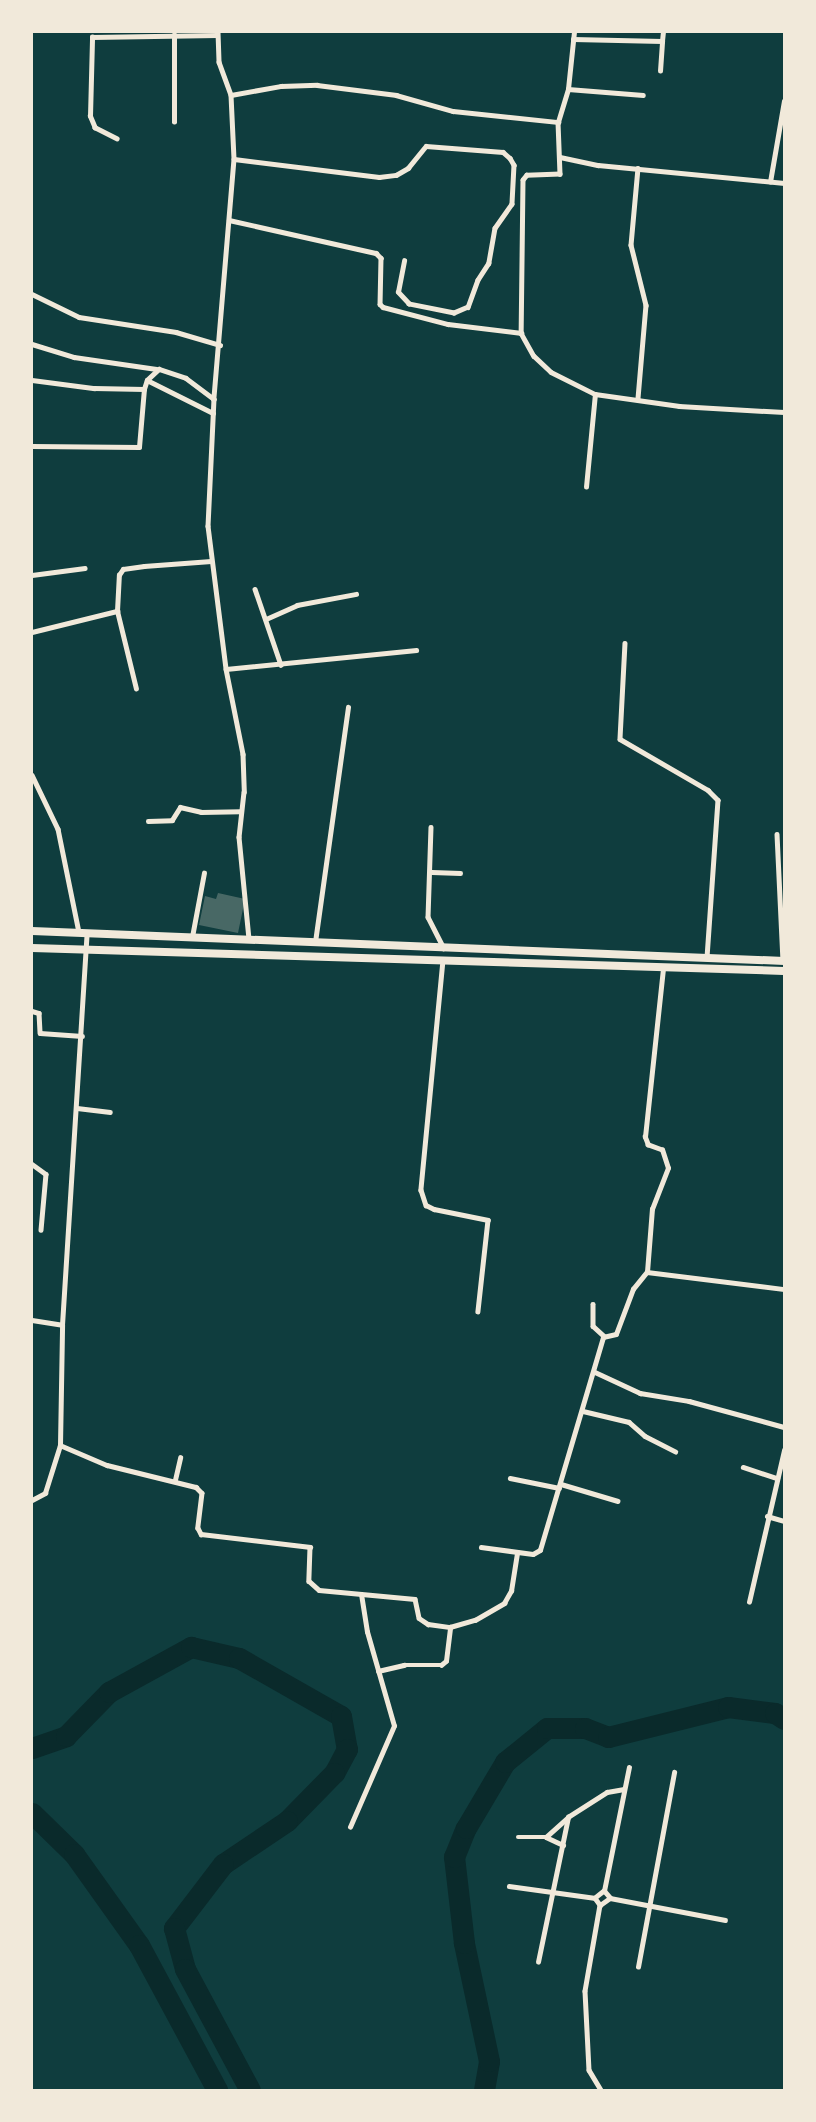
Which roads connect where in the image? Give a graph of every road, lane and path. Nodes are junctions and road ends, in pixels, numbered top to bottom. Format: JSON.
{"nodes":[{"id":1,"x":574,"y":32,"type":"edge"},
{"id":2,"x":663,"y":32,"type":"edge"},
{"id":3,"x":218,"y":33,"type":"edge"},
{"id":4,"x":174,"y":35,"type":"junction"},
{"id":5,"x":573,"y":39,"type":"junction"},
{"id":6,"x":662,"y":41,"type":"junction"},
{"id":7,"x":660,"y":71,"type":"dead end"},
{"id":8,"x":568,"y":89,"type":"junction"},
{"id":9,"x":231,"y":95,"type":"junction"},
{"id":10,"x":643,"y":95,"type":"dead end"},
{"id":11,"x":784,"y":100,"type":"edge"},
{"id":12,"x":174,"y":122,"type":"dead end"},
{"id":13,"x":558,"y":122,"type":"junction"},
{"id":14,"x":117,"y":139,"type":"dead end"},
{"id":15,"x":560,"y":157,"type":"junction"},
{"id":16,"x":234,"y":159,"type":"junction"},
{"id":17,"x":638,"y":168,"type":"junction"},
{"id":18,"x":770,"y":183,"type":"junction"},
{"id":19,"x":784,"y":183,"type":"edge"},
{"id":20,"x":229,"y":220,"type":"junction"},
{"id":21,"x":404,"y":261,"type":"dead end"},
{"id":22,"x":32,"y":294,"type":"edge"},
{"id":23,"x":521,"y":333,"type":"junction"},
{"id":24,"x":32,"y":344,"type":"edge"},
{"id":25,"x":220,"y":345,"type":"junction"},
{"id":26,"x":159,"y":369,"type":"junction"},
{"id":27,"x":32,"y":380,"type":"edge"},
{"id":28,"x":147,"y":380,"type":"junction"},
{"id":29,"x":144,"y":389,"type":"junction"},
{"id":30,"x":595,"y":394,"type":"junction"},
{"id":31,"x":214,"y":399,"type":"junction"},
{"id":32,"x":638,"y":399,"type":"junction"},
{"id":33,"x":784,"y":412,"type":"edge"},
{"id":34,"x":213,"y":413,"type":"junction"},
{"id":35,"x":32,"y":446,"type":"edge"},
{"id":36,"x":586,"y":487,"type":"dead end"},
{"id":37,"x":211,"y":561,"type":"junction"},
{"id":38,"x":85,"y":568,"type":"dead end"},
{"id":39,"x":32,"y":574,"type":"edge"},
{"id":40,"x":255,"y":589,"type":"dead end"},
{"id":41,"x":356,"y":594,"type":"dead end"},
{"id":42,"x":117,"y":611,"type":"junction"},
{"id":43,"x":266,"y":620,"type":"junction"},
{"id":44,"x":32,"y":632,"type":"edge"},
{"id":45,"x":625,"y":643,"type":"dead end"},
{"id":46,"x":416,"y":650,"type":"dead end"},
{"id":47,"x":281,"y":665,"type":"junction"},
{"id":48,"x":226,"y":669,"type":"junction"},
{"id":49,"x":136,"y":689,"type":"dead end"},
{"id":50,"x":348,"y":707,"type":"dead end"},
{"id":51,"x":32,"y":775,"type":"edge"},
{"id":52,"x":240,"y":811,"type":"junction"},
{"id":53,"x":148,"y":821,"type":"dead end"},
{"id":54,"x":431,"y":827,"type":"dead end"},
{"id":55,"x":777,"y":834,"type":"dead end"},
{"id":56,"x":432,"y":872,"type":"junction"},
{"id":57,"x":204,"y":873,"type":"dead end"},
{"id":58,"x":460,"y":873,"type":"dead end"},
{"id":59,"x":32,"y":931,"type":"edge"},
{"id":60,"x":83,"y":933,"type":"junction"},
{"id":61,"x":192,"y":937,"type":"junction"},
{"id":62,"x":249,"y":940,"type":"junction"},
{"id":63,"x":315,"y":944,"type":"junction"},
{"id":64,"x":32,"y":948,"type":"edge"},
{"id":65,"x":444,"y":948,"type":"junction"},
{"id":66,"x":87,"y":951,"type":"junction"},
{"id":67,"x":707,"y":957,"type":"junction"},
{"id":68,"x":443,"y":960,"type":"junction"},
{"id":69,"x":784,"y":961,"type":"edge"},
{"id":70,"x":663,"y":969,"type":"junction"},
{"id":71,"x":784,"y":971,"type":"edge"},
{"id":72,"x":32,"y":1011,"type":"edge"},
{"id":73,"x":82,"y":1036,"type":"junction"},
{"id":74,"x":77,"y":1108,"type":"junction"},
{"id":75,"x":110,"y":1112,"type":"dead end"},
{"id":76,"x":32,"y":1164,"type":"edge"},
{"id":77,"x":41,"y":1230,"type":"dead end"},
{"id":78,"x":647,"y":1272,"type":"junction"},
{"id":79,"x":784,"y":1289,"type":"edge"},
{"id":80,"x":593,"y":1304,"type":"dead end"},
{"id":81,"x":478,"y":1311,"type":"dead end"},
{"id":82,"x":32,"y":1320,"type":"edge"},
{"id":83,"x":62,"y":1325,"type":"junction"},
{"id":84,"x":604,"y":1336,"type":"junction"},
{"id":85,"x":595,"y":1372,"type":"junction"},
{"id":86,"x":583,"y":1411,"type":"junction"},
{"id":87,"x":784,"y":1427,"type":"edge"},
{"id":88,"x":60,"y":1445,"type":"junction"},
{"id":89,"x":784,"y":1450,"type":"edge"},
{"id":90,"x":675,"y":1451,"type":"dead end"},
{"id":91,"x":180,"y":1458,"type":"dead end"},
{"id":92,"x":743,"y":1467,"type":"dead end"},
{"id":93,"x":510,"y":1478,"type":"dead end"},
{"id":94,"x":777,"y":1478,"type":"junction"},
{"id":95,"x":175,"y":1480,"type":"junction"},
{"id":96,"x":560,"y":1486,"type":"junction"},
{"id":97,"x":32,"y":1500,"type":"edge"},
{"id":98,"x":618,"y":1501,"type":"dead end"},
{"id":99,"x":767,"y":1516,"type":"junction"},
{"id":100,"x":784,"y":1521,"type":"edge"},
{"id":101,"x":481,"y":1547,"type":"dead end"},
{"id":102,"x":517,"y":1552,"type":"junction"},
{"id":103,"x":361,"y":1596,"type":"junction"},
{"id":104,"x":749,"y":1602,"type":"dead end"},
{"id":105,"x":450,"y":1627,"type":"junction"},
{"id":106,"x":378,"y":1671,"type":"junction"},
{"id":107,"x":629,"y":1767,"type":"dead end"},
{"id":108,"x":674,"y":1772,"type":"dead end"},
{"id":109,"x":624,"y":1789,"type":"junction"},
{"id":110,"x":568,"y":1817,"type":"junction"},
{"id":111,"x":351,"y":1827,"type":"dead end"},
{"id":112,"x":518,"y":1837,"type":"dead end"},
{"id":113,"x":546,"y":1837,"type":"junction"},
{"id":114,"x":563,"y":1845,"type":"junction"},
{"id":115,"x":509,"y":1886,"type":"dead end"},
{"id":116,"x":604,"y":1891,"type":"junction"},
{"id":117,"x":553,"y":1892,"type":"junction"},
{"id":118,"x":595,"y":1898,"type":"junction"},
{"id":119,"x":610,"y":1898,"type":"junction"},
{"id":120,"x":652,"y":1904,"type":"junction"},
{"id":121,"x":600,"y":1905,"type":"junction"},
{"id":122,"x":725,"y":1920,"type":"dead end"},
{"id":123,"x":538,"y":1962,"type":"dead end"},
{"id":124,"x":638,"y":1967,"type":"dead end"},
{"id":125,"x":601,"y":2091,"type":"edge"}],
"edges":[{"from":1,"to":5,"type":"street"},
{"from":2,"to":6,"type":"street"},
{"from":3,"to":4,"type":"street"},
{"from":3,"to":9,"type":"street"},
{"from":4,"to":12,"type":"street"},
{"from":4,"to":14,"type":"street"},
{"from":5,"to":6,"type":"street"},
{"from":5,"to":8,"type":"street"},
{"from":6,"to":7,"type":"street"},
{"from":8,"to":10,"type":"street"},
{"from":8,"to":13,"type":"street"},
{"from":9,"to":13,"type":"street"},
{"from":9,"to":16,"type":"street"},
{"from":11,"to":18,"type":"street"},
{"from":13,"to":15,"type":"street"},
{"from":15,"to":17,"type":"street"},
{"from":15,"to":23,"type":"street"},
{"from":16,"to":20,"type":"street"},
{"from":16,"to":21,"type":"street"},
{"from":17,"to":18,"type":"street"},
{"from":17,"to":32,"type":"street"},
{"from":18,"to":19,"type":"street"},
{"from":20,"to":23,"type":"street"},
{"from":20,"to":25,"type":"street"},
{"from":22,"to":25,"type":"street"},
{"from":23,"to":30,"type":"street"},
{"from":24,"to":26,"type":"street"},
{"from":25,"to":31,"type":"street"},
{"from":26,"to":28,"type":"street"},
{"from":26,"to":31,"type":"street"},
{"from":27,"to":29,"type":"street"},
{"from":28,"to":29,"type":"street"},
{"from":28,"to":34,"type":"street"},
{"from":29,"to":35,"type":"street"},
{"from":30,"to":32,"type":"street"},
{"from":30,"to":36,"type":"street"},
{"from":31,"to":34,"type":"street"},
{"from":32,"to":33,"type":"street"},
{"from":34,"to":37,"type":"street"},
{"from":37,"to":42,"type":"street"},
{"from":37,"to":48,"type":"street"},
{"from":38,"to":39,"type":"street"},
{"from":40,"to":43,"type":"street"},
{"from":41,"to":43,"type":"street"},
{"from":42,"to":44,"type":"street"},
{"from":42,"to":49,"type":"street"},
{"from":43,"to":47,"type":"street"},
{"from":45,"to":67,"type":"street"},
{"from":46,"to":47,"type":"street"},
{"from":47,"to":48,"type":"street"},
{"from":48,"to":52,"type":"street"},
{"from":50,"to":63,"type":"street"},
{"from":51,"to":60,"type":"street"},
{"from":52,"to":53,"type":"street"},
{"from":52,"to":62,"type":"street"},
{"from":54,"to":56,"type":"street"},
{"from":55,"to":69,"type":"street"},
{"from":56,"to":58,"type":"street"},
{"from":56,"to":65,"type":"street"},
{"from":57,"to":61,"type":"street"},
{"from":59,"to":60,"type":"highway"},
{"from":60,"to":61,"type":"highway"},
{"from":60,"to":66,"type":"street"},
{"from":61,"to":62,"type":"highway"},
{"from":62,"to":63,"type":"highway"},
{"from":63,"to":65,"type":"highway"},
{"from":64,"to":66,"type":"highway"},
{"from":65,"to":67,"type":"highway"},
{"from":66,"to":68,"type":"highway"},
{"from":66,"to":73,"type":"street"},
{"from":67,"to":69,"type":"highway"},
{"from":68,"to":70,"type":"highway"},
{"from":68,"to":81,"type":"street"},
{"from":70,"to":71,"type":"highway"},
{"from":70,"to":78,"type":"street"},
{"from":72,"to":73,"type":"street"},
{"from":73,"to":74,"type":"street"},
{"from":74,"to":75,"type":"street"},
{"from":74,"to":83,"type":"street"},
{"from":76,"to":77,"type":"street"},
{"from":78,"to":79,"type":"street"},
{"from":78,"to":84,"type":"street"},
{"from":80,"to":84,"type":"street"},
{"from":82,"to":83,"type":"street"},
{"from":83,"to":88,"type":"street"},
{"from":84,"to":85,"type":"street"},
{"from":85,"to":86,"type":"street"},
{"from":85,"to":87,"type":"street"},
{"from":86,"to":90,"type":"street"},
{"from":86,"to":96,"type":"street"},
{"from":88,"to":95,"type":"street"},
{"from":88,"to":97,"type":"street"},
{"from":89,"to":94,"type":"street"},
{"from":91,"to":95,"type":"street"},
{"from":92,"to":94,"type":"street"},
{"from":93,"to":96,"type":"street"},
{"from":94,"to":99,"type":"street"},
{"from":95,"to":103,"type":"street"},
{"from":96,"to":98,"type":"street"},
{"from":96,"to":102,"type":"street"},
{"from":99,"to":100,"type":"street"},
{"from":99,"to":104,"type":"street"},
{"from":101,"to":102,"type":"street"},
{"from":102,"to":105,"type":"street"},
{"from":103,"to":105,"type":"street"},
{"from":103,"to":106,"type":"street"},
{"from":105,"to":106,"type":"street"},
{"from":106,"to":111,"type":"street"},
{"from":107,"to":109,"type":"street"},
{"from":108,"to":120,"type":"street"},
{"from":109,"to":110,"type":"street"},
{"from":109,"to":116,"type":"street"},
{"from":110,"to":113,"type":"street"},
{"from":110,"to":114,"type":"street"},
{"from":112,"to":113,"type":"street"},
{"from":113,"to":114,"type":"street"},
{"from":114,"to":117,"type":"street"},
{"from":115,"to":117,"type":"street"},
{"from":116,"to":118,"type":"street"},
{"from":116,"to":119,"type":"street"},
{"from":117,"to":118,"type":"street"},
{"from":117,"to":123,"type":"street"},
{"from":118,"to":121,"type":"street"},
{"from":119,"to":120,"type":"street"},
{"from":119,"to":121,"type":"street"},
{"from":120,"to":122,"type":"street"},
{"from":120,"to":124,"type":"street"},
{"from":121,"to":125,"type":"street"}]}
